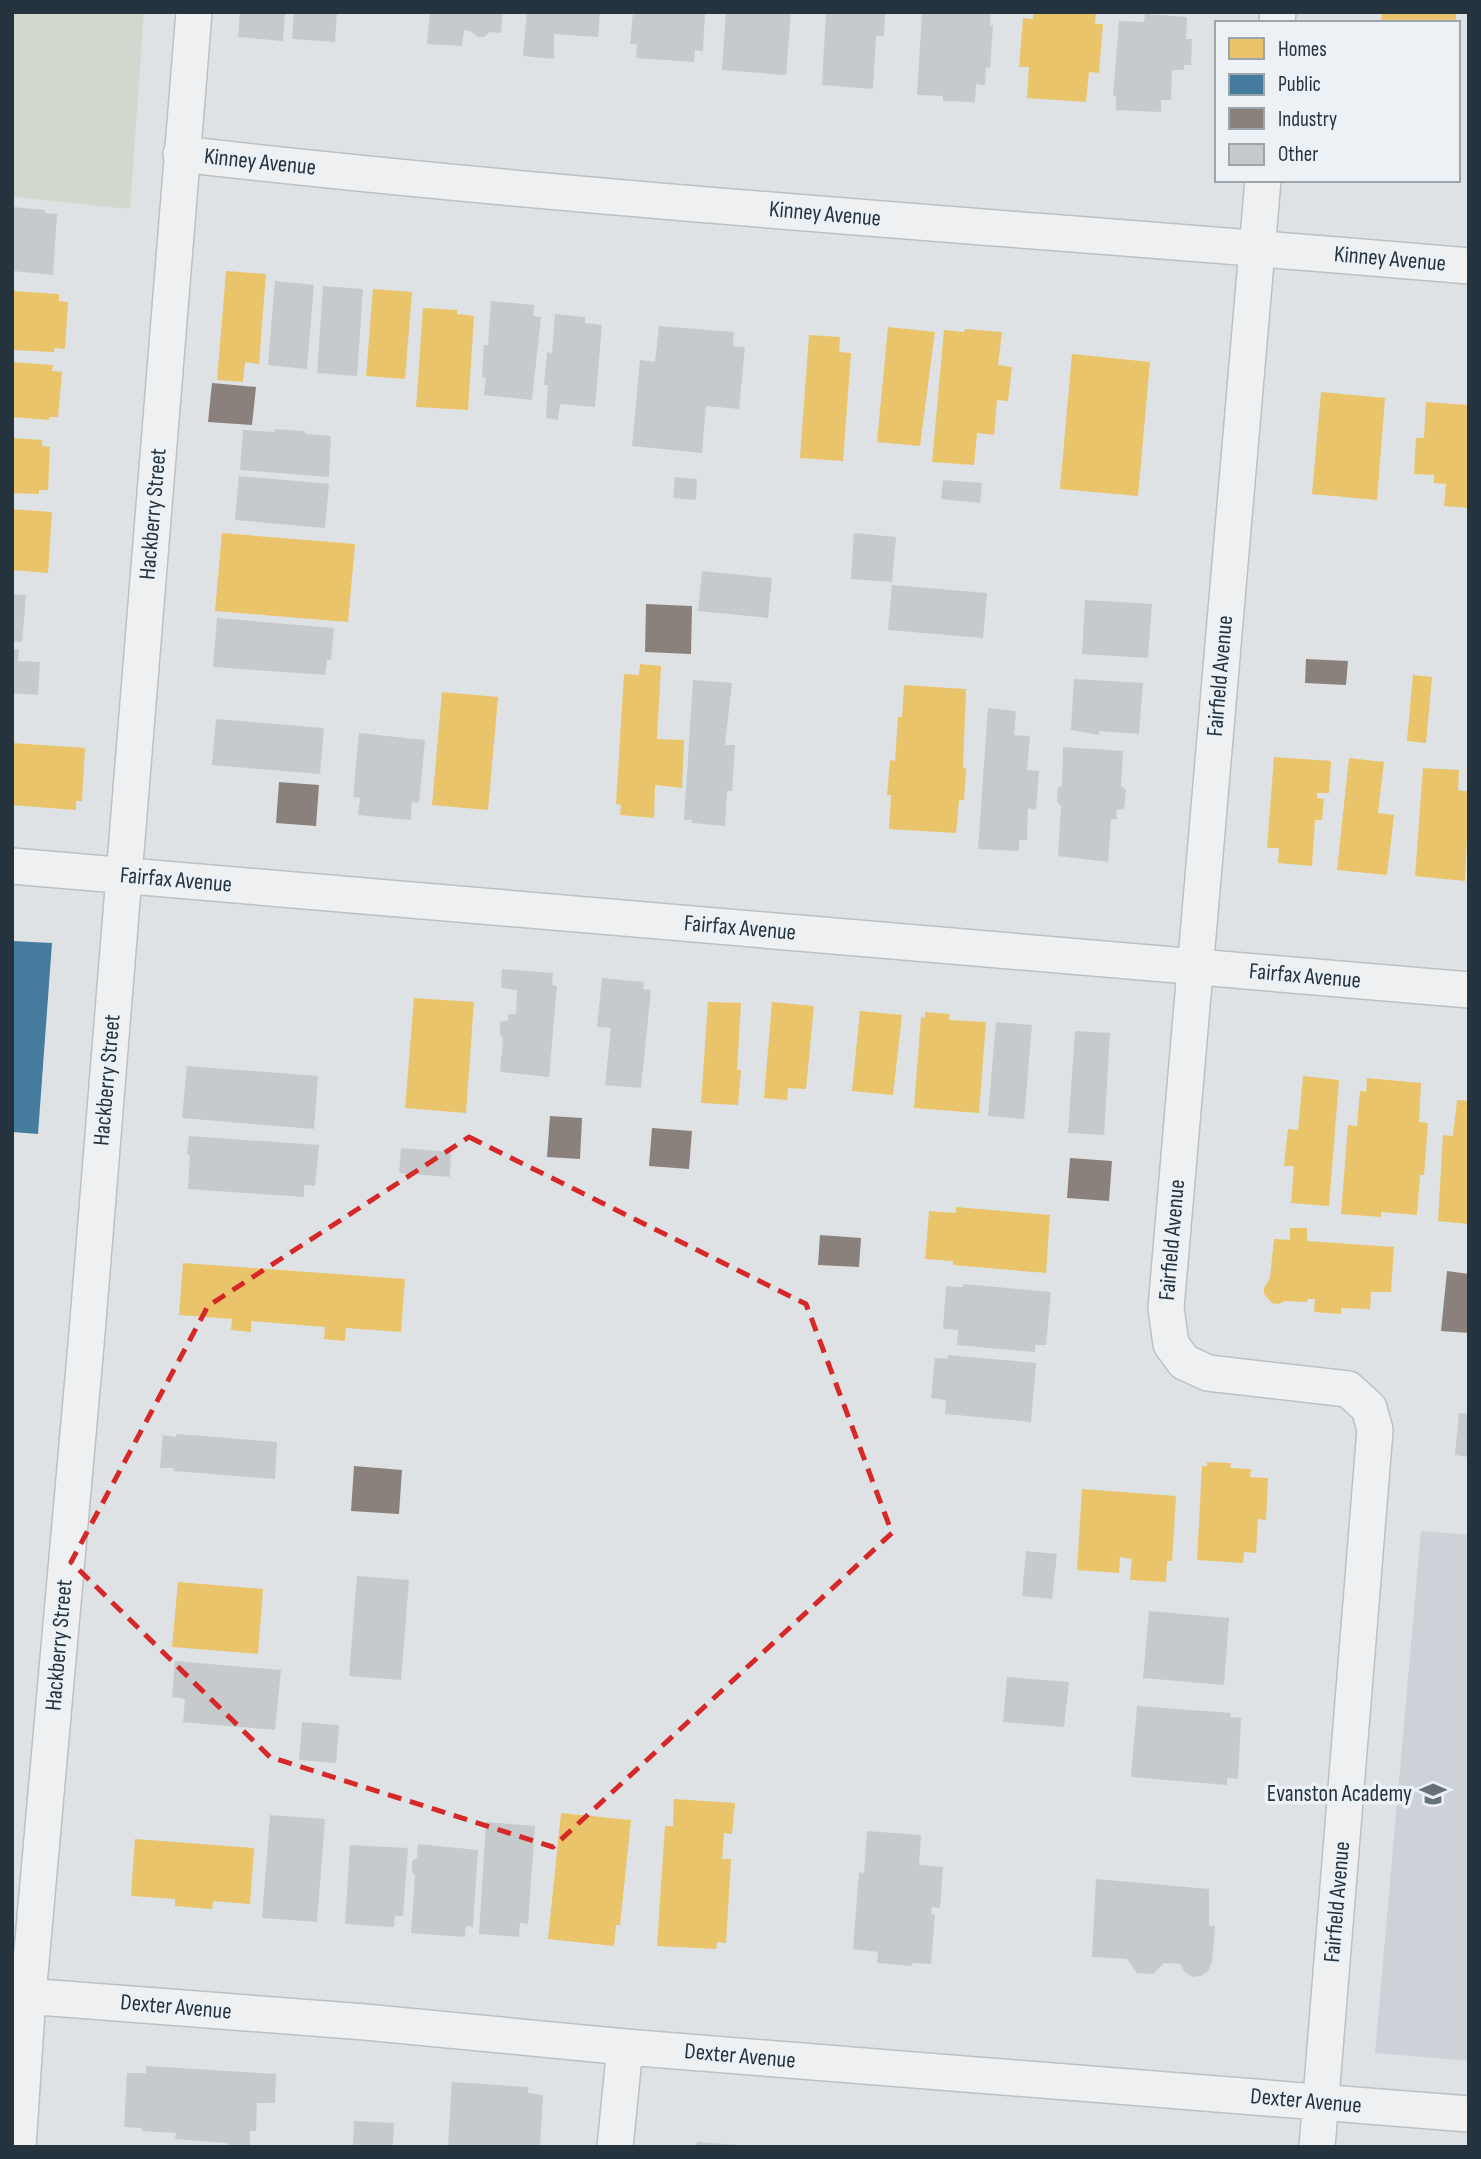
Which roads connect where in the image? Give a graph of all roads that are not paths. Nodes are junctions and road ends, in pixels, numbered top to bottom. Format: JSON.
{"nodes":[{"id":1,"x":194,"y":12,"type":"edge"},
{"id":2,"x":181,"y":154,"type":"junction"},
{"id":3,"x":1263,"y":182,"type":"edge"},
{"id":4,"x":1257,"y":248,"type":"junction"},
{"id":5,"x":1469,"y":266,"type":"edge"},
{"id":6,"x":12,"y":866,"type":"edge"},
{"id":7,"x":124,"y":876,"type":"junction"},
{"id":8,"x":1195,"y":967,"type":"junction"},
{"id":9,"x":1469,"y":990,"type":"edge"},
{"id":10,"x":20,"y":1995,"type":"edge"},
{"id":11,"x":625,"y":2047,"type":"junction"},
{"id":12,"x":1321,"y":2102,"type":"junction"},
{"id":13,"x":1469,"y":2114,"type":"edge"},
{"id":14,"x":18,"y":2147,"type":"edge"},
{"id":15,"x":615,"y":2147,"type":"edge"},
{"id":16,"x":1317,"y":2147,"type":"edge"}],
"edges":[{"from":1,"to":2,"type":"street","name":"Hackberry Street"},
{"from":2,"to":4,"type":"street","name":"Kinney Avenue"},
{"from":2,"to":7,"type":"street","name":"Hackberry Street"},
{"from":3,"to":4,"type":"street","name":"Fairfield Avenue"},
{"from":4,"to":5,"type":"street","name":"Kinney Avenue"},
{"from":4,"to":8,"type":"street","name":"Fairfield Avenue"},
{"from":6,"to":7,"type":"street","name":"Fairfax Avenue"},
{"from":7,"to":8,"type":"street","name":"Fairfax Avenue"},
{"from":7,"to":10,"type":"street","name":"Hackberry Street"},
{"from":8,"to":9,"type":"street","name":"Fairfax Avenue"},
{"from":8,"to":12,"type":"street","name":"Fairfield Avenue"},
{"from":10,"to":11,"type":"street","name":"Dexter Avenue"},
{"from":10,"to":14,"type":"street","name":"Hackberry Street"},
{"from":11,"to":12,"type":"street","name":"Dexter Avenue"},
{"from":11,"to":15,"type":"street"},
{"from":12,"to":13,"type":"street","name":"Dexter Avenue"},
{"from":12,"to":16,"type":"street","name":"Fairfield Avenue"}]}
